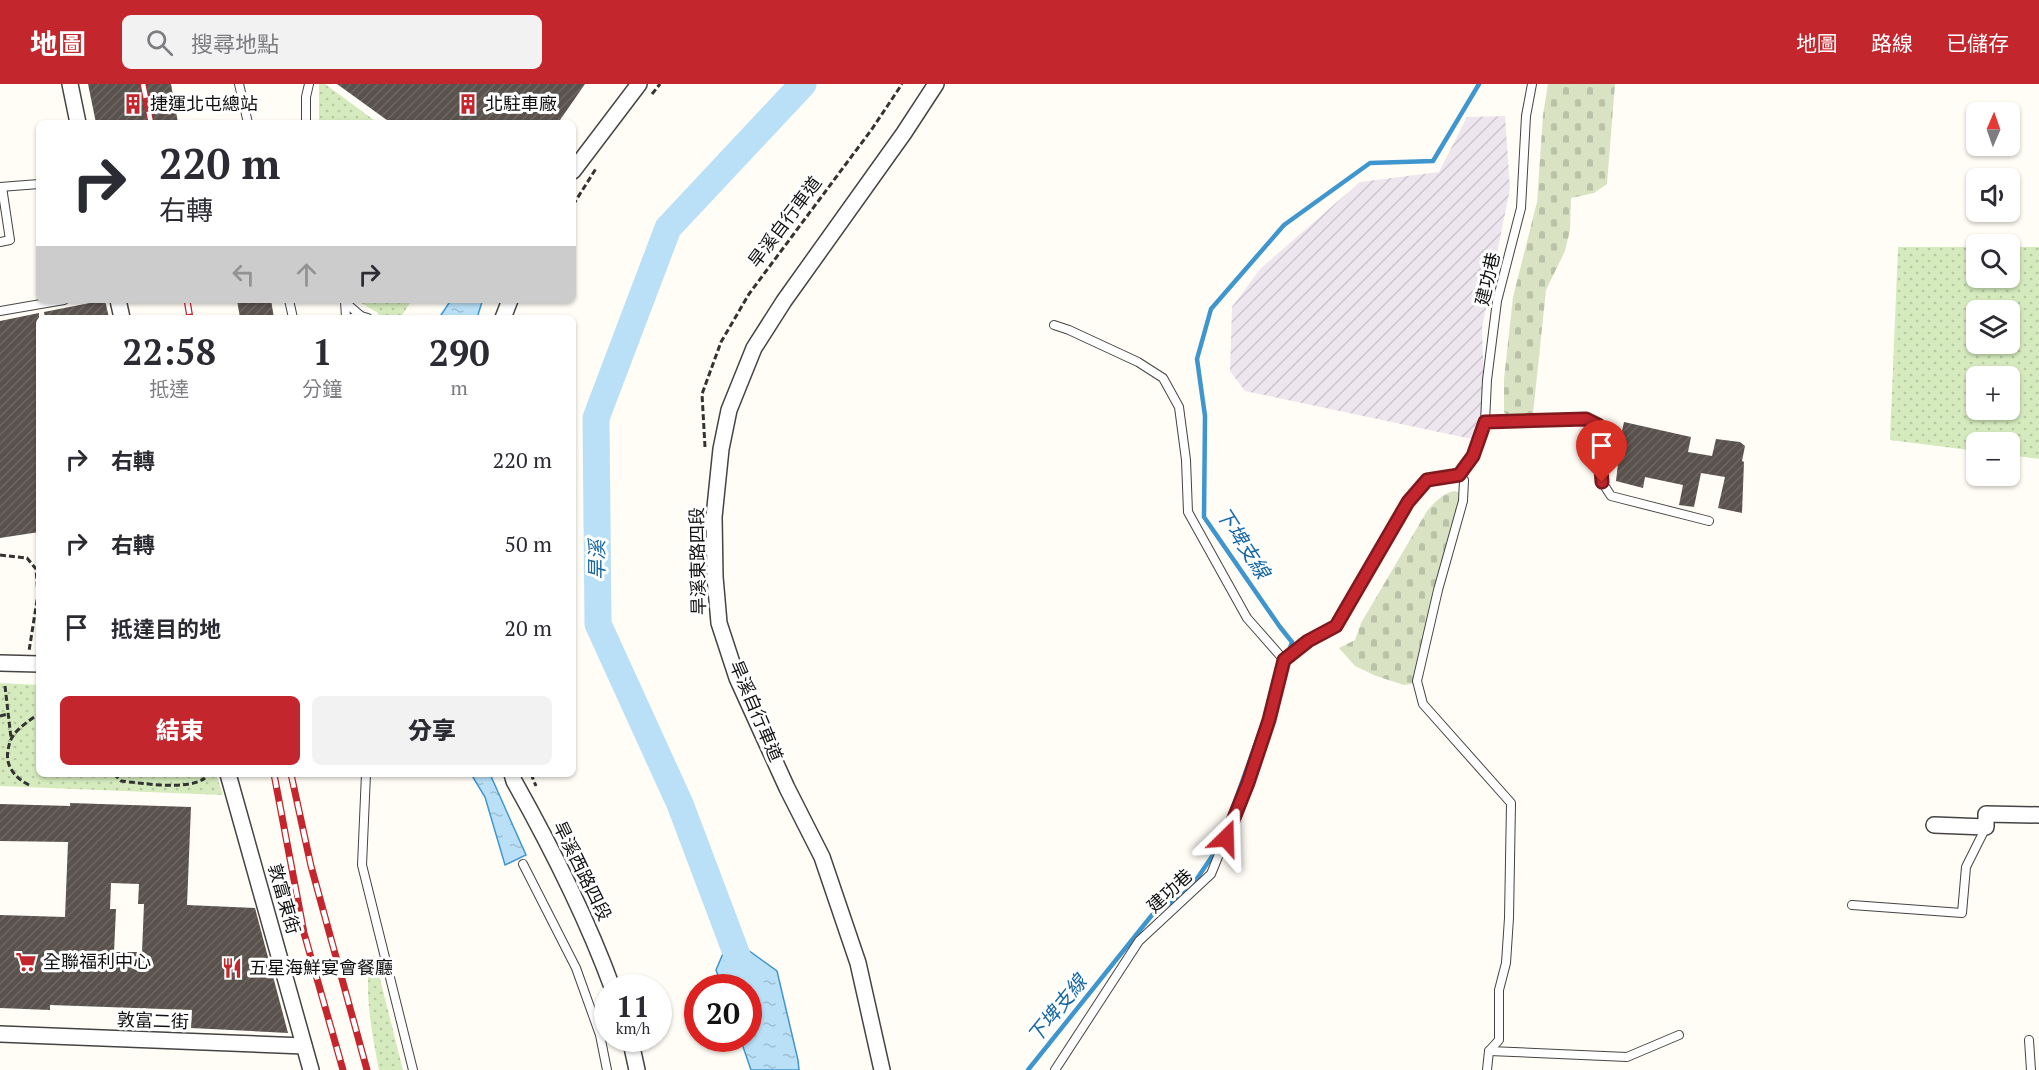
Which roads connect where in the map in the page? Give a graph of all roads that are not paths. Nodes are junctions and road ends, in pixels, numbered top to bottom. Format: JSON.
{"nodes":[{"id":1,"x":70,"y":84,"type":"edge"},
{"id":2,"x":239,"y":84,"type":"edge"},
{"id":3,"x":309,"y":84,"type":"edge"},
{"id":4,"x":639,"y":84,"type":"edge"},
{"id":5,"x":936,"y":84,"type":"edge"},
{"id":6,"x":1532,"y":84,"type":"edge"},
{"id":7,"x":77,"y":120,"type":"edge"},
{"id":8,"x":247,"y":120,"type":"edge"},
{"id":9,"x":306,"y":120,"type":"edge"},
{"id":10,"x":576,"y":167,"type":"edge"},
{"id":11,"x":36,"y":184,"type":"edge"},
{"id":12,"x":1,"y":187,"type":"edge"},
{"id":13,"x":0,"y":242,"type":"edge"},
{"id":14,"x":54,"y":303,"type":"edge"},
{"id":15,"x":348,"y":303,"type":"edge"},
{"id":16,"x":0,"y":310,"type":"edge"},
{"id":17,"x":362,"y":315,"type":"edge"},
{"id":18,"x":1054,"y":325,"type":"dead end"},
{"id":19,"x":1485,"y":422,"type":"junction"},
{"id":20,"x":1459,"y":475,"type":"junction"},
{"id":21,"x":1709,"y":521,"type":"dead end"},
{"id":22,"x":1284,"y":660,"type":"junction"},
{"id":23,"x":0,"y":663,"type":"edge"},
{"id":24,"x":33,"y":664,"type":"edge"},
{"id":25,"x":229,"y":777,"type":"edge"},
{"id":26,"x":366,"y":777,"type":"edge"},
{"id":27,"x":513,"y":777,"type":"edge"},
{"id":28,"x":2039,"y":815,"type":"edge"},
{"id":29,"x":1934,"y":825,"type":"dead end"},
{"id":30,"x":1986,"y":827,"type":"junction"},
{"id":31,"x":523,"y":864,"type":"dead end"},
{"id":32,"x":1852,"y":905,"type":"dead end"},
{"id":33,"x":607,"y":974,"type":"edge"},
{"id":34,"x":0,"y":1035,"type":"edge"},
{"id":35,"x":1679,"y":1035,"type":"dead end"},
{"id":36,"x":2029,"y":1040,"type":"dead end"},
{"id":37,"x":304,"y":1046,"type":"junction"},
{"id":38,"x":1489,"y":1051,"type":"junction"},
{"id":39,"x":633,"y":1052,"type":"edge"},
{"id":40,"x":311,"y":1070,"type":"edge"},
{"id":41,"x":413,"y":1070,"type":"edge"},
{"id":42,"x":607,"y":1070,"type":"edge"},
{"id":43,"x":637,"y":1070,"type":"edge"},
{"id":44,"x":882,"y":1070,"type":"edge"},
{"id":45,"x":1055,"y":1070,"type":"edge"},
{"id":46,"x":1487,"y":1070,"type":"edge"},
{"id":47,"x":2031,"y":1070,"type":"edge"}],
"edges":[{"from":1,"to":7,"type":"street"},
{"from":2,"to":8,"type":"lane"},
{"from":3,"to":9,"type":"lane"},
{"from":4,"to":10,"type":"street"},
{"from":5,"to":44,"type":"street","name":"旱溪東路四段"},
{"from":6,"to":19,"type":"lane","name":"建功巷"},
{"from":11,"to":12,"type":"lane"},
{"from":12,"to":13,"type":"lane"},
{"from":14,"to":16,"type":"lane"},
{"from":15,"to":17,"type":"lane"},
{"from":18,"to":22,"type":"lane"},
{"from":19,"to":20,"type":"lane","name":"建功巷"},
{"from":19,"to":21,"type":"lane"},
{"from":20,"to":22,"type":"lane"},
{"from":20,"to":38,"type":"lane"},
{"from":22,"to":45,"type":"lane","name":"建功巷"},
{"from":23,"to":24,"type":"street"},
{"from":25,"to":37,"type":"street","name":"敦富東街"},
{"from":26,"to":41,"type":"lane"},
{"from":27,"to":33,"type":"street","name":"旱溪西路四段"},
{"from":28,"to":30,"type":"street"},
{"from":29,"to":30,"type":"street"},
{"from":30,"to":32,"type":"lane"},
{"from":31,"to":42,"type":"lane"},
{"from":34,"to":37,"type":"street","name":"敦富二街"},
{"from":35,"to":38,"type":"lane"},
{"from":36,"to":47,"type":"lane"},
{"from":37,"to":40,"type":"street","name":"敦富東街"},
{"from":38,"to":46,"type":"lane"},
{"from":39,"to":43,"type":"street"}]}
